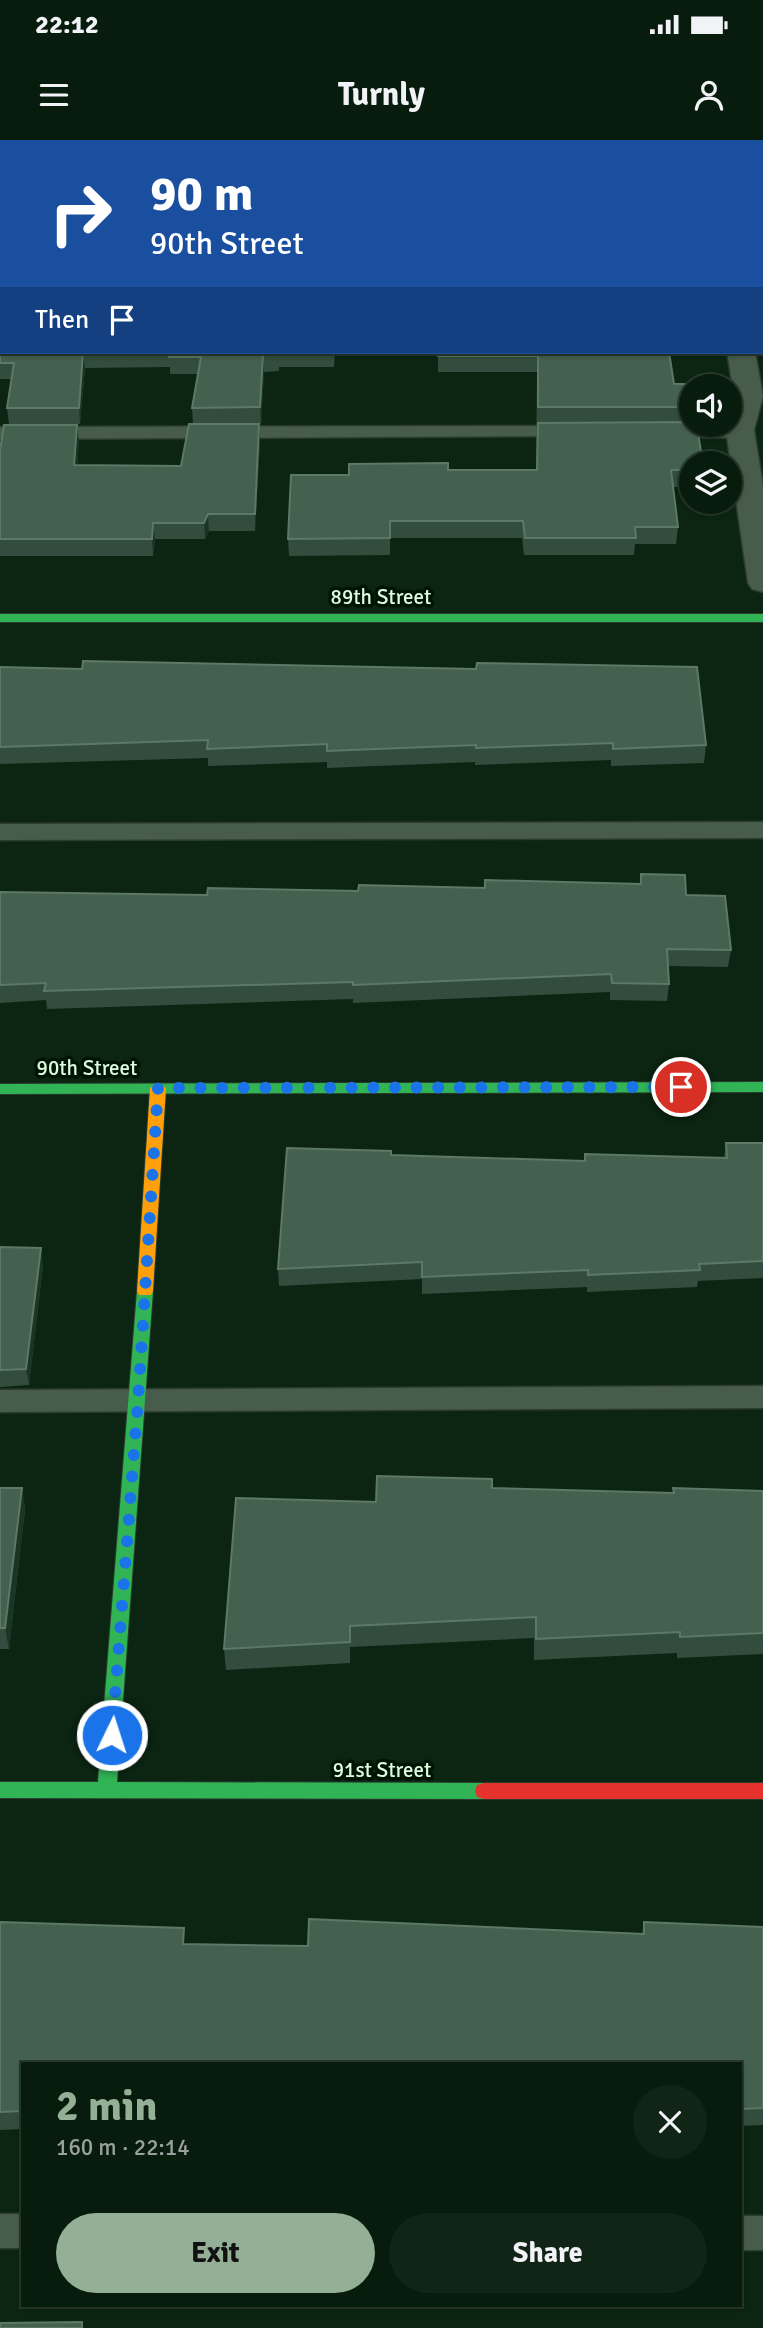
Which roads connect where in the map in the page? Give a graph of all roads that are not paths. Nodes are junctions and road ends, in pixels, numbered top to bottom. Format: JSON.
{"nodes":[{"id":1,"x":742,"y":354,"type":"edge"},
{"id":2,"x":756,"y":397,"type":"edge"},
{"id":3,"x":742,"y":430,"type":"edge"},
{"id":4,"x":587,"y":432,"type":"edge"},
{"id":5,"x":643,"y":432,"type":"edge"},
{"id":6,"x":679,"y":432,"type":"edge"},
{"id":7,"x":0,"y":433,"type":"edge"},
{"id":8,"x":742,"y":437,"type":"edge"},
{"id":9,"x":763,"y":583,"type":"edge"},
{"id":10,"x":0,"y":618,"type":"edge"},
{"id":11,"x":763,"y":618,"type":"edge"},
{"id":12,"x":763,"y":830,"type":"edge"},
{"id":13,"x":0,"y":832,"type":"edge"},
{"id":14,"x":763,"y":1087,"type":"edge"},
{"id":15,"x":158,"y":1088,"type":"junction"},
{"id":16,"x":0,"y":1089,"type":"edge"},
{"id":17,"x":763,"y":1397,"type":"edge"},
{"id":18,"x":0,"y":1401,"type":"edge"},
{"id":19,"x":138,"y":1401,"type":"junction"},
{"id":20,"x":0,"y":1790,"type":"edge"},
{"id":21,"x":107,"y":1790,"type":"junction"},
{"id":22,"x":763,"y":1791,"type":"edge"},
{"id":23,"x":0,"y":2231,"type":"edge"},
{"id":24,"x":21,"y":2231,"type":"edge"},
{"id":25,"x":742,"y":2233,"type":"edge"},
{"id":26,"x":763,"y":2233,"type":"edge"}],
"edges":[{"from":1,"to":2,"type":"street"},
{"from":2,"to":3,"type":"street"},
{"from":4,"to":7,"type":"lane"},
{"from":5,"to":6,"type":"lane"},
{"from":8,"to":9,"type":"street"},
{"from":10,"to":11,"type":"street","name":"89th Street"},
{"from":12,"to":13,"type":"lane"},
{"from":14,"to":15,"type":"street","name":"90th Street"},
{"from":15,"to":16,"type":"street","name":"90th Street"},
{"from":15,"to":19,"type":"street"},
{"from":17,"to":19,"type":"lane"},
{"from":18,"to":19,"type":"lane"},
{"from":19,"to":21,"type":"street"},
{"from":20,"to":21,"type":"street","name":"91st Street"},
{"from":21,"to":22,"type":"street","name":"91st Street"},
{"from":23,"to":24,"type":"lane"},
{"from":25,"to":26,"type":"lane"}]}
